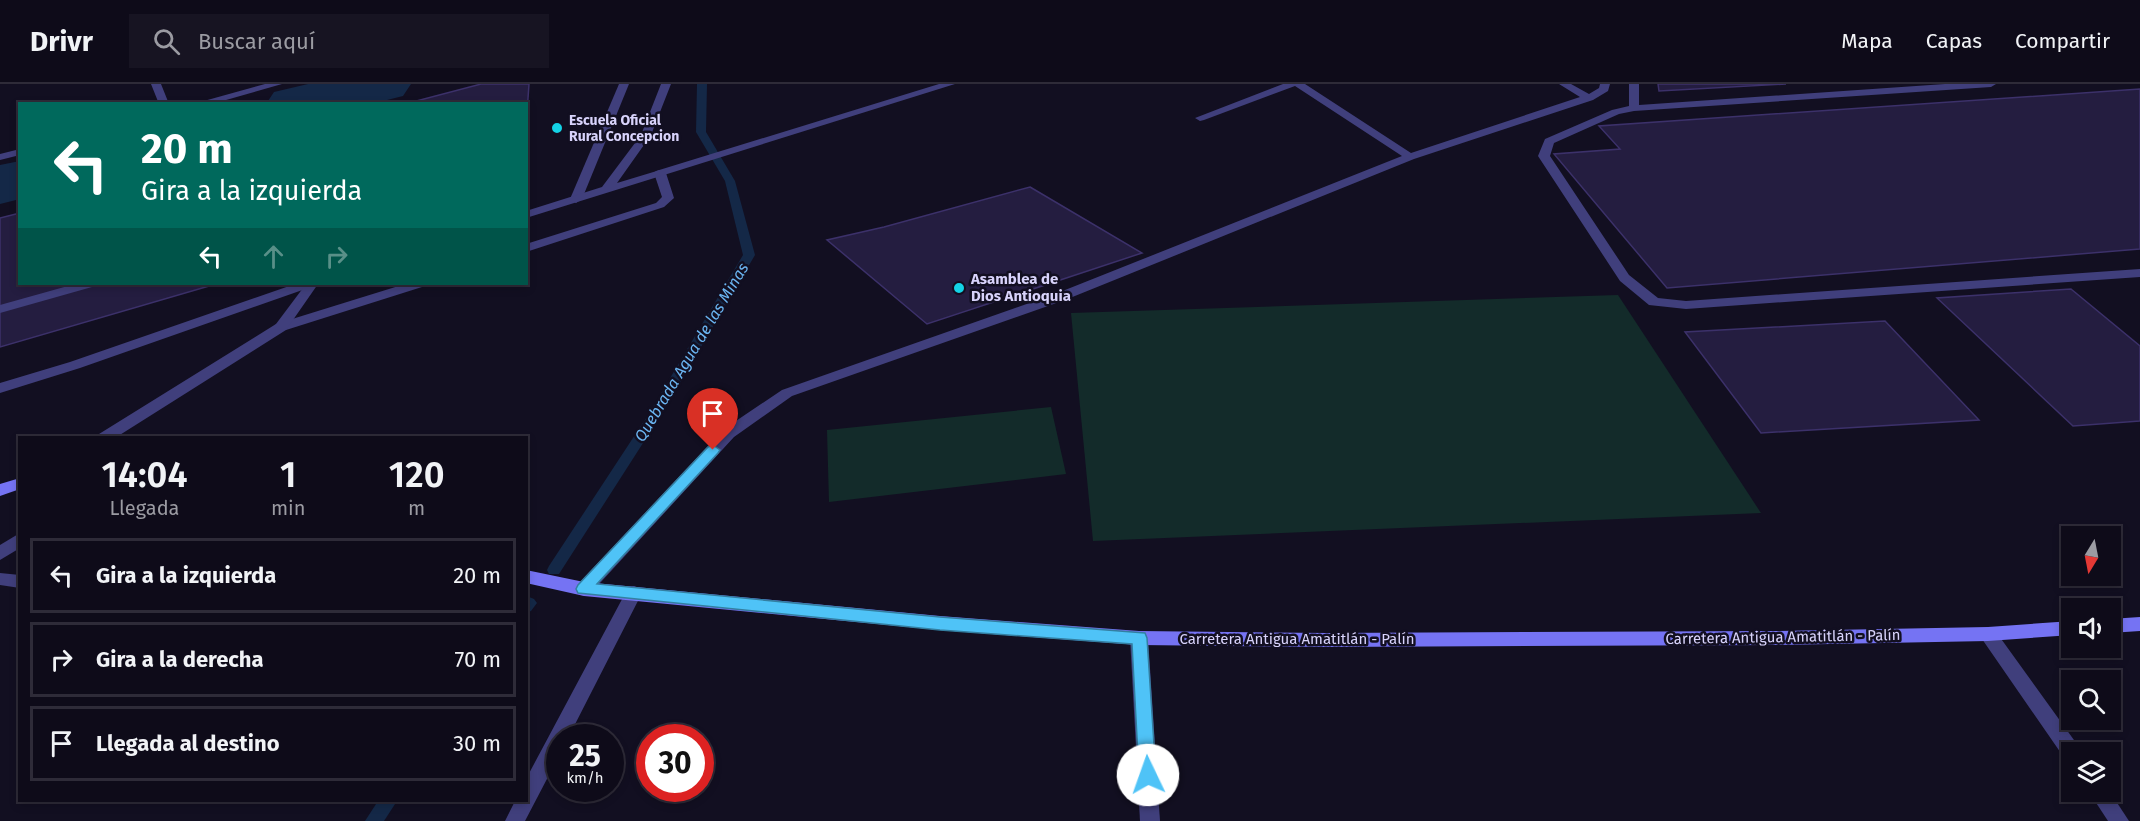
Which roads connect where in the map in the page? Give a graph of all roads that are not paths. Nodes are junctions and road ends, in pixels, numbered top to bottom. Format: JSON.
{"nodes":[{"id":1,"x":156,"y":84,"type":"edge"},
{"id":2,"x":277,"y":84,"type":"edge"},
{"id":3,"x":624,"y":84,"type":"edge"},
{"id":4,"x":666,"y":84,"type":"edge"},
{"id":5,"x":950,"y":84,"type":"edge"},
{"id":6,"x":1292,"y":84,"type":"edge"},
{"id":7,"x":1298,"y":84,"type":"edge"},
{"id":8,"x":1564,"y":84,"type":"edge"},
{"id":9,"x":1605,"y":84,"type":"edge"},
{"id":10,"x":1634,"y":84,"type":"edge"},
{"id":11,"x":1990,"y":84,"type":"edge"},
{"id":12,"x":1589,"y":98,"type":"junction"},
{"id":13,"x":163,"y":102,"type":"edge"},
{"id":14,"x":206,"y":102,"type":"edge"},
{"id":15,"x":1634,"y":108,"type":"junction"},
{"id":16,"x":1200,"y":118,"type":"dead end"},
{"id":17,"x":18,"y":152,"type":"edge"},
{"id":18,"x":0,"y":157,"type":"edge"},
{"id":19,"x":1410,"y":157,"type":"junction"},
{"id":20,"x":660,"y":173,"type":"junction"},
{"id":21,"x":607,"y":189,"type":"junction"},
{"id":22,"x":576,"y":199,"type":"junction"},
{"id":23,"x":528,"y":213,"type":"edge"},
{"id":24,"x":528,"y":247,"type":"edge"},
{"id":25,"x":2140,"y":273,"type":"edge"},
{"id":26,"x":84,"y":285,"type":"edge"},
{"id":27,"x":303,"y":285,"type":"edge"},
{"id":28,"x":311,"y":285,"type":"edge"},
{"id":29,"x":414,"y":285,"type":"edge"},
{"id":30,"x":0,"y":309,"type":"edge"},
{"id":31,"x":281,"y":327,"type":"junction"},
{"id":32,"x":0,"y":388,"type":"edge"},
{"id":33,"x":107,"y":436,"type":"edge"},
{"id":34,"x":18,"y":484,"type":"edge"},
{"id":35,"x":0,"y":490,"type":"edge"},
{"id":36,"x":18,"y":540,"type":"edge"},
{"id":37,"x":0,"y":554,"type":"edge"},
{"id":38,"x":528,"y":576,"type":"edge"},
{"id":39,"x":0,"y":579,"type":"edge"},
{"id":40,"x":18,"y":582,"type":"edge"},
{"id":41,"x":584,"y":589,"type":"junction"},
{"id":42,"x":634,"y":593,"type":"junction"},
{"id":43,"x":2140,"y":624,"type":"edge"},
{"id":44,"x":2121,"y":625,"type":"edge"},
{"id":45,"x":2061,"y":629,"type":"edge"},
{"id":46,"x":1988,"y":634,"type":"junction"},
{"id":47,"x":1139,"y":638,"type":"junction"},
{"id":48,"x":2064,"y":742,"type":"edge"},
{"id":49,"x":528,"y":796,"type":"edge"},
{"id":50,"x":525,"y":802,"type":"edge"},
{"id":51,"x":2106,"y":802,"type":"edge"},
{"id":52,"x":515,"y":821,"type":"edge"},
{"id":53,"x":1150,"y":821,"type":"edge"},
{"id":54,"x":2119,"y":821,"type":"edge"}],
"edges":[{"from":1,"to":13,"type":"street"},
{"from":2,"to":14,"type":"street"},
{"from":3,"to":22,"type":"street"},
{"from":4,"to":21,"type":"street"},
{"from":5,"to":20,"type":"street"},
{"from":6,"to":16,"type":"street"},
{"from":7,"to":19,"type":"street"},
{"from":8,"to":12,"type":"street"},
{"from":9,"to":12,"type":"street"},
{"from":10,"to":15,"type":"street"},
{"from":11,"to":15,"type":"street"},
{"from":12,"to":19,"type":"street"},
{"from":15,"to":25,"type":"street"},
{"from":17,"to":18,"type":"street"},
{"from":19,"to":41,"type":"street"},
{"from":20,"to":21,"type":"street"},
{"from":20,"to":24,"type":"street"},
{"from":21,"to":22,"type":"street"},
{"from":22,"to":23,"type":"street"},
{"from":26,"to":30,"type":"street"},
{"from":27,"to":32,"type":"street"},
{"from":28,"to":31,"type":"street"},
{"from":29,"to":31,"type":"street"},
{"from":31,"to":33,"type":"street"},
{"from":34,"to":35,"type":"main road"},
{"from":36,"to":37,"type":"street"},
{"from":38,"to":41,"type":"main road","name":"Carretera Antigua Amatitlán - Palín"},
{"from":39,"to":40,"type":"street"},
{"from":41,"to":42,"type":"main road","name":"Carretera Antigua Amatitlán - Palín"},
{"from":42,"to":47,"type":"main road","name":"Carretera Antigua Amatitlán - Palín"},
{"from":42,"to":49,"type":"street"},
{"from":43,"to":44,"type":"main road"},
{"from":45,"to":46,"type":"main road","name":"Carretera Antigua Amatitlán - Palín"},
{"from":46,"to":47,"type":"main road","name":"Carretera Antigua Amatitlán - Palín"},
{"from":46,"to":48,"type":"street"},
{"from":47,"to":53,"type":"street"},
{"from":50,"to":52,"type":"street"},
{"from":51,"to":54,"type":"street"}]}
